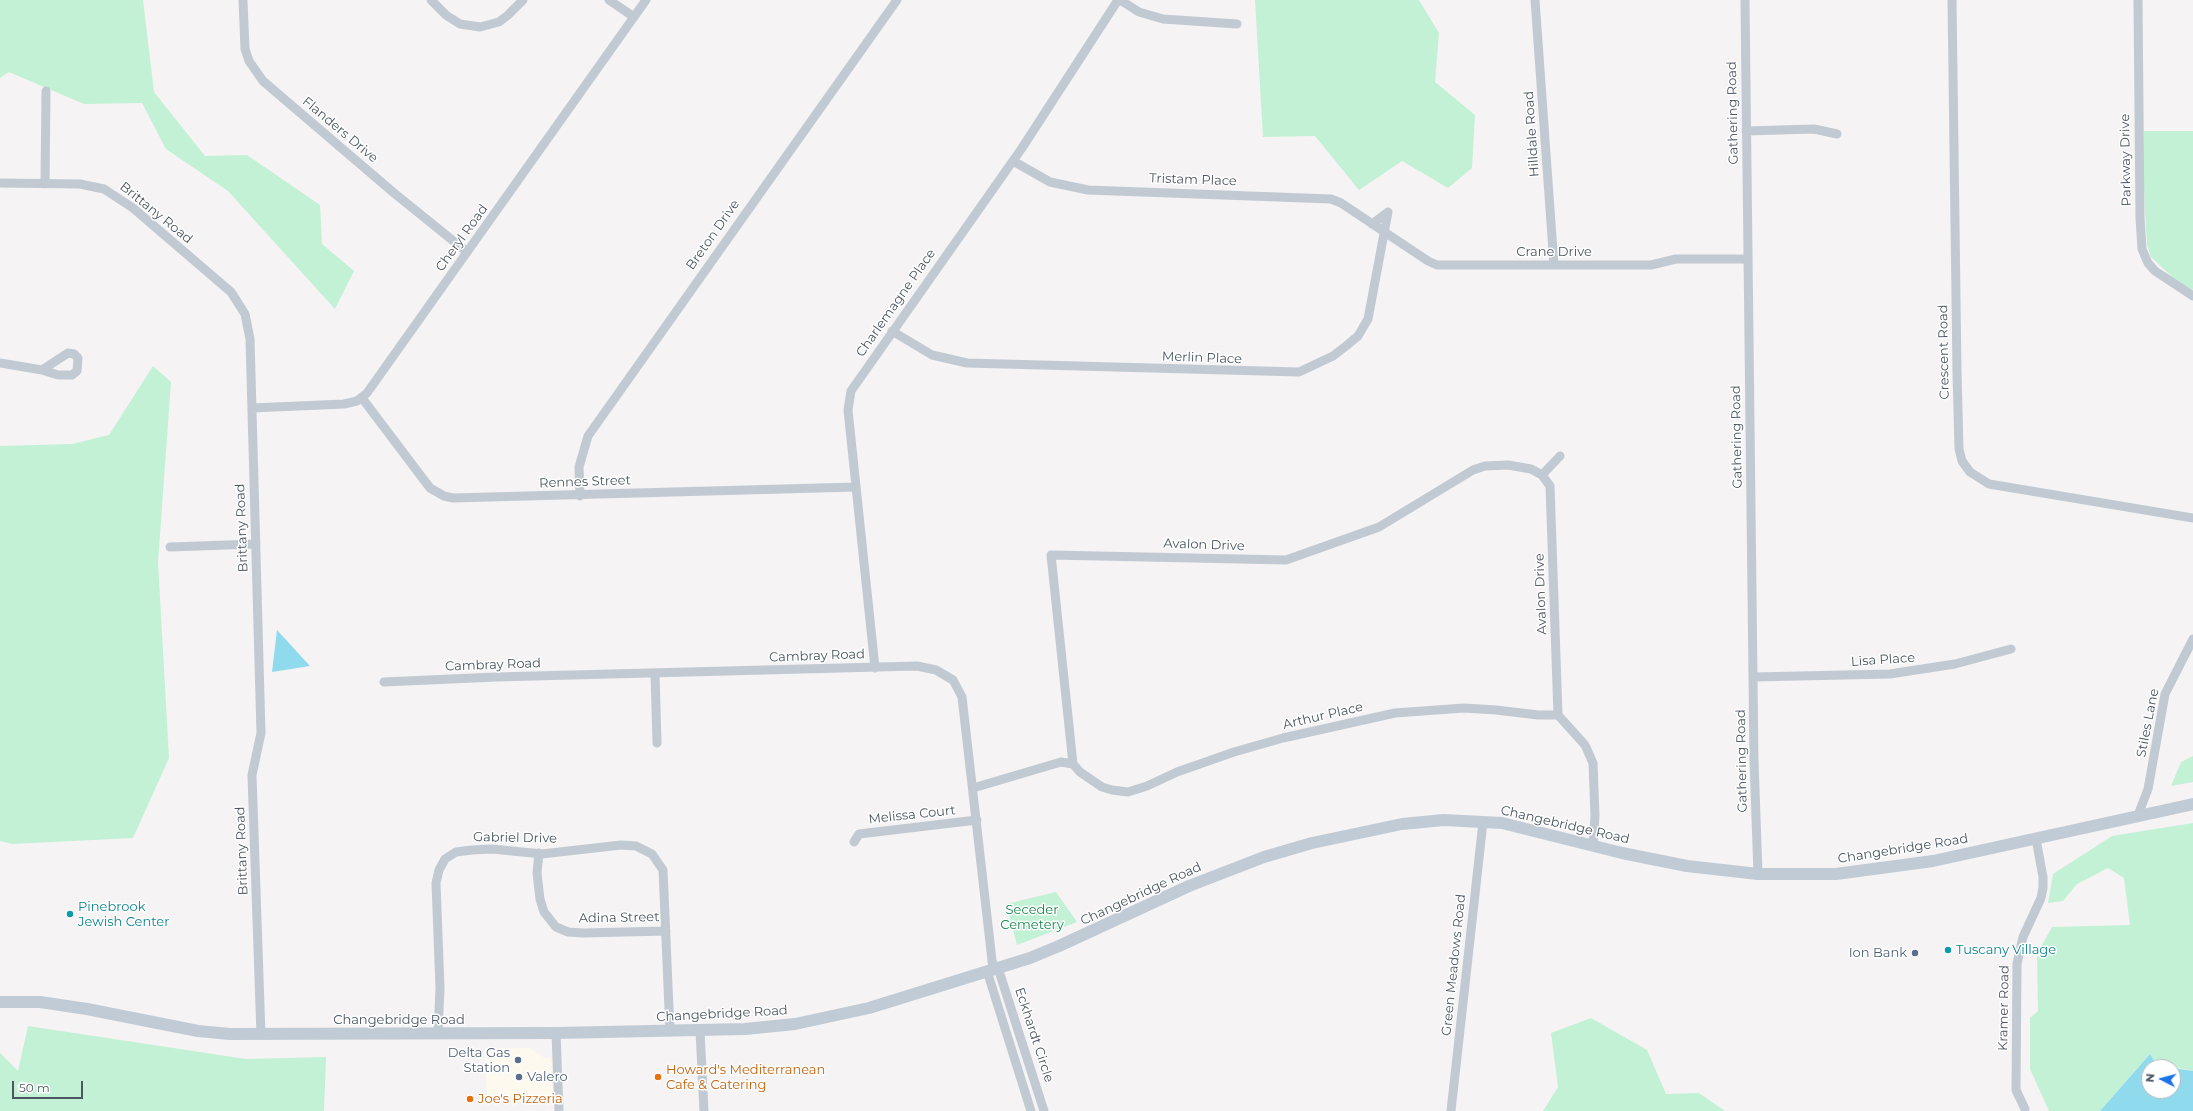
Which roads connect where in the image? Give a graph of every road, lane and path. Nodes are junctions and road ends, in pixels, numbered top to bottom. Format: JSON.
{"nodes":[{"id":1,"x":243,"y":0,"type":"edge"},
{"id":2,"x":431,"y":0,"type":"edge"},
{"id":3,"x":523,"y":0,"type":"edge"},
{"id":4,"x":609,"y":0,"type":"edge"},
{"id":5,"x":646,"y":0,"type":"edge"},
{"id":6,"x":897,"y":0,"type":"edge"},
{"id":7,"x":1119,"y":0,"type":"edge"},
{"id":8,"x":1535,"y":0,"type":"edge"},
{"id":9,"x":1745,"y":0,"type":"edge"},
{"id":10,"x":1952,"y":0,"type":"edge"},
{"id":11,"x":2138,"y":0,"type":"edge"},
{"id":12,"x":634,"y":17,"type":"junction"},
{"id":13,"x":1238,"y":24,"type":"dead end"},
{"id":14,"x":46,"y":91,"type":"dead end"},
{"id":15,"x":1746,"y":131,"type":"junction"},
{"id":16,"x":1837,"y":134,"type":"dead end"},
{"id":17,"x":1013,"y":161,"type":"junction"},
{"id":18,"x":0,"y":183,"type":"edge"},
{"id":19,"x":45,"y":184,"type":"junction"},
{"id":20,"x":1372,"y":224,"type":"junction"},
{"id":21,"x":1384,"y":232,"type":"junction"},
{"id":22,"x":467,"y":252,"type":"junction"},
{"id":23,"x":1748,"y":259,"type":"junction"},
{"id":24,"x":1554,"y":266,"type":"junction"},
{"id":25,"x":2193,"y":296,"type":"edge"},
{"id":26,"x":892,"y":331,"type":"junction"},
{"id":27,"x":0,"y":363,"type":"edge"},
{"id":28,"x":42,"y":370,"type":"dead end"},
{"id":29,"x":362,"y":398,"type":"junction"},
{"id":30,"x":252,"y":408,"type":"junction"},
{"id":31,"x":1560,"y":456,"type":"dead end"},
{"id":32,"x":1542,"y":475,"type":"junction"},
{"id":33,"x":856,"y":487,"type":"junction"},
{"id":34,"x":580,"y":496,"type":"junction"},
{"id":35,"x":2193,"y":518,"type":"edge"},
{"id":36,"x":256,"y":544,"type":"junction"},
{"id":37,"x":170,"y":547,"type":"dead end"},
{"id":38,"x":2193,"y":639,"type":"edge"},
{"id":39,"x":2012,"y":649,"type":"dead end"},
{"id":40,"x":875,"y":668,"type":"junction"},
{"id":41,"x":655,"y":674,"type":"junction"},
{"id":42,"x":1753,"y":677,"type":"junction"},
{"id":43,"x":384,"y":682,"type":"dead end"},
{"id":44,"x":1558,"y":715,"type":"junction"},
{"id":45,"x":657,"y":743,"type":"dead end"},
{"id":46,"x":1073,"y":764,"type":"junction"},
{"id":47,"x":973,"y":788,"type":"junction"},
{"id":48,"x":2193,"y":804,"type":"edge"},
{"id":49,"x":2138,"y":815,"type":"junction"},
{"id":50,"x":977,"y":820,"type":"junction"},
{"id":51,"x":1483,"y":822,"type":"junction"},
{"id":52,"x":2036,"y":839,"type":"junction"},
{"id":53,"x":854,"y":842,"type":"dead end"},
{"id":54,"x":1593,"y":845,"type":"junction"},
{"id":55,"x":539,"y":853,"type":"junction"},
{"id":56,"x":1758,"y":874,"type":"junction"},
{"id":57,"x":666,"y":931,"type":"junction"},
{"id":58,"x":993,"y":969,"type":"junction"},
{"id":59,"x":0,"y":1002,"type":"edge"},
{"id":60,"x":700,"y":1031,"type":"junction"},
{"id":61,"x":670,"y":1032,"type":"junction"},
{"id":62,"x":556,"y":1033,"type":"junction"},
{"id":63,"x":438,"y":1034,"type":"junction"},
{"id":64,"x":261,"y":1035,"type":"junction"},
{"id":65,"x":2025,"y":1109,"type":"dead end"},
{"id":66,"x":559,"y":1111,"type":"edge"},
{"id":67,"x":704,"y":1111,"type":"edge"},
{"id":68,"x":1031,"y":1111,"type":"edge"},
{"id":69,"x":1044,"y":1111,"type":"edge"},
{"id":70,"x":1451,"y":1111,"type":"edge"}],
"edges":[{"from":1,"to":22,"type":"street","name":"Flanders Drive"},
{"from":2,"to":3,"type":"street"},
{"from":4,"to":12,"type":"street"},
{"from":5,"to":12,"type":"street","name":"Cheryl Road"},
{"from":6,"to":34,"type":"street","name":"Breton Drive"},
{"from":7,"to":13,"type":"street"},
{"from":7,"to":17,"type":"street","name":"Charlemagne Place"},
{"from":8,"to":24,"type":"street","name":"Hilldale Road"},
{"from":9,"to":15,"type":"street","name":"Gathering Road"},
{"from":10,"to":35,"type":"street","name":"Crescent Road"},
{"from":11,"to":25,"type":"street","name":"Parkway Drive"},
{"from":12,"to":22,"type":"street","name":"Cheryl Road"},
{"from":14,"to":19,"type":"street"},
{"from":15,"to":16,"type":"street"},
{"from":15,"to":23,"type":"street","name":"Gathering Road"},
{"from":17,"to":20,"type":"street","name":"Tristam Place"},
{"from":17,"to":26,"type":"street","name":"Charlemagne Place"},
{"from":18,"to":19,"type":"street","name":"Brittany Road"},
{"from":19,"to":30,"type":"street","name":"Brittany Road"},
{"from":20,"to":21,"type":"street","name":"Crane Drive"},
{"from":20,"to":21,"type":"street","name":"Merlin Place"},
{"from":21,"to":24,"type":"street","name":"Crane Drive"},
{"from":21,"to":26,"type":"street","name":"Merlin Place"},
{"from":22,"to":29,"type":"street","name":"Cheryl Road"},
{"from":23,"to":24,"type":"street","name":"Crane Drive"},
{"from":23,"to":42,"type":"street","name":"Gathering Road"},
{"from":26,"to":33,"type":"street","name":"Charlemagne Place"},
{"from":27,"to":28,"type":"street"},
{"from":29,"to":30,"type":"street"},
{"from":29,"to":34,"type":"street","name":"Rennes Street"},
{"from":30,"to":36,"type":"street","name":"Brittany Road"},
{"from":31,"to":32,"type":"street"},
{"from":32,"to":44,"type":"street","name":"Avalon Drive"},
{"from":32,"to":46,"type":"street","name":"Avalon Drive"},
{"from":33,"to":34,"type":"street","name":"Rennes Street"},
{"from":33,"to":40,"type":"street","name":"Charlemagne Place"},
{"from":36,"to":37,"type":"street"},
{"from":36,"to":64,"type":"street","name":"Brittany Road"},
{"from":38,"to":49,"type":"street","name":"Stiles Lane"},
{"from":39,"to":42,"type":"street","name":"Lisa Place"},
{"from":40,"to":41,"type":"street","name":"Cambray Road"},
{"from":40,"to":47,"type":"street","name":"Cambray Road"},
{"from":41,"to":43,"type":"street","name":"Cambray Road"},
{"from":41,"to":45,"type":"street"},
{"from":42,"to":56,"type":"street","name":"Gathering Road"},
{"from":44,"to":46,"type":"street","name":"Arthur Place"},
{"from":44,"to":54,"type":"street"},
{"from":46,"to":47,"type":"street"},
{"from":47,"to":50,"type":"street","name":"Cambray Road"},
{"from":48,"to":49,"type":"main road","name":"Changebridge Road"},
{"from":49,"to":52,"type":"main road","name":"Changebridge Road"},
{"from":50,"to":53,"type":"street","name":"Melissa Court"},
{"from":50,"to":58,"type":"street","name":"Cambray Road"},
{"from":51,"to":54,"type":"main road","name":"Changebridge Road"},
{"from":51,"to":58,"type":"main road","name":"Changebridge Road"},
{"from":51,"to":70,"type":"street","name":"Green Meadows Road"},
{"from":52,"to":56,"type":"main road","name":"Changebridge Road"},
{"from":52,"to":65,"type":"street","name":"Kramer Road"},
{"from":54,"to":56,"type":"main road","name":"Changebridge Road"},
{"from":55,"to":57,"type":"street","name":"Adina Street"},
{"from":55,"to":57,"type":"street","name":"Gabriel Drive"},
{"from":55,"to":63,"type":"street","name":"Gabriel Drive"},
{"from":57,"to":61,"type":"street","name":"Gabriel Drive"},
{"from":58,"to":60,"type":"main road","name":"Changebridge Road"},
{"from":58,"to":68,"type":"street","name":"Eckhardt Circle"},
{"from":58,"to":69,"type":"street","name":"Eckhardt Circle"},
{"from":59,"to":64,"type":"main road","name":"Changebridge Road"},
{"from":60,"to":61,"type":"main road","name":"Changebridge Road"},
{"from":60,"to":67,"type":"street"},
{"from":61,"to":62,"type":"main road","name":"Changebridge Road"},
{"from":62,"to":63,"type":"main road","name":"Changebridge Road"},
{"from":62,"to":66,"type":"street"},
{"from":63,"to":64,"type":"main road","name":"Changebridge Road"}]}
